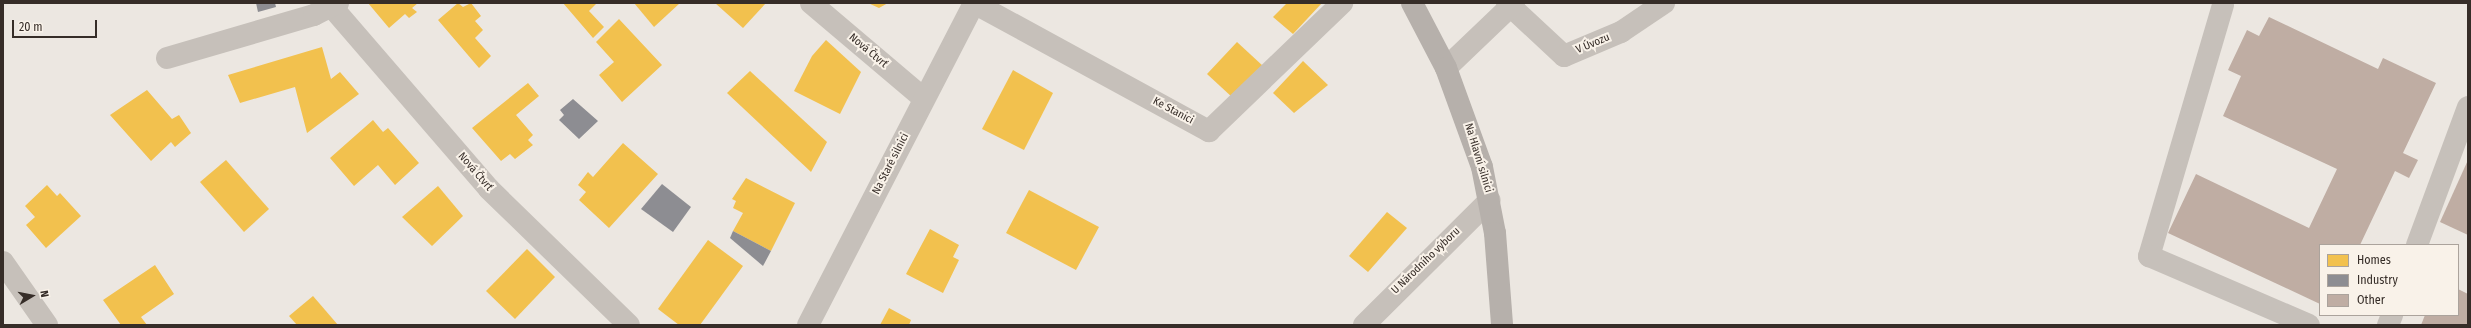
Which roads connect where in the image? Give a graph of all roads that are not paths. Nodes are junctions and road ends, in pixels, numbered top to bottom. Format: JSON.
{"nodes":[{"id":1,"x":811,"y":3,"type":"edge"},
{"id":2,"x":974,"y":3,"type":"edge"},
{"id":3,"x":1342,"y":3,"type":"edge"},
{"id":4,"x":1412,"y":3,"type":"edge"},
{"id":5,"x":1664,"y":3,"type":"edge"},
{"id":6,"x":1510,"y":4,"type":"edge"},
{"id":7,"x":335,"y":5,"type":"edge"},
{"id":8,"x":2223,"y":5,"type":"dead end"},
{"id":9,"x":167,"y":58,"type":"dead end"},
{"id":10,"x":1446,"y":68,"type":"junction"},
{"id":11,"x":924,"y":99,"type":"junction"},
{"id":12,"x":2468,"y":107,"type":"edge"},
{"id":13,"x":1490,"y":200,"type":"junction"},
{"id":14,"x":2417,"y":244,"type":"edge"},
{"id":15,"x":3,"y":262,"type":"edge"},
{"id":16,"x":48,"y":325,"type":"edge"},
{"id":17,"x":629,"y":325,"type":"edge"},
{"id":18,"x":808,"y":325,"type":"edge"},
{"id":19,"x":1364,"y":325,"type":"edge"},
{"id":20,"x":1502,"y":325,"type":"edge"},
{"id":21,"x":2309,"y":325,"type":"edge"}],
"edges":[{"from":1,"to":11,"type":"street","name":"Nová Čtvrť"},
{"from":2,"to":3,"type":"street","name":"Ke Stanici"},
{"from":2,"to":11,"type":"street","name":"Na Staré silnici"},
{"from":4,"to":10,"type":"street","name":"Na Hlavní silnici"},
{"from":5,"to":6,"type":"street","name":"V Úvozu"},
{"from":6,"to":10,"type":"street"},
{"from":7,"to":9,"type":"street","name":"Nová Čtvrť"},
{"from":7,"to":17,"type":"street","name":"Nová Čtvrť"},
{"from":8,"to":21,"type":"street"},
{"from":10,"to":13,"type":"street","name":"Na Hlavní silnici"},
{"from":11,"to":18,"type":"street","name":"Na Staré silnici"},
{"from":12,"to":14,"type":"street"},
{"from":13,"to":19,"type":"street","name":"U Národního výboru"},
{"from":13,"to":20,"type":"street","name":"Na Hlavní silnici"},
{"from":15,"to":16,"type":"street"}]}
